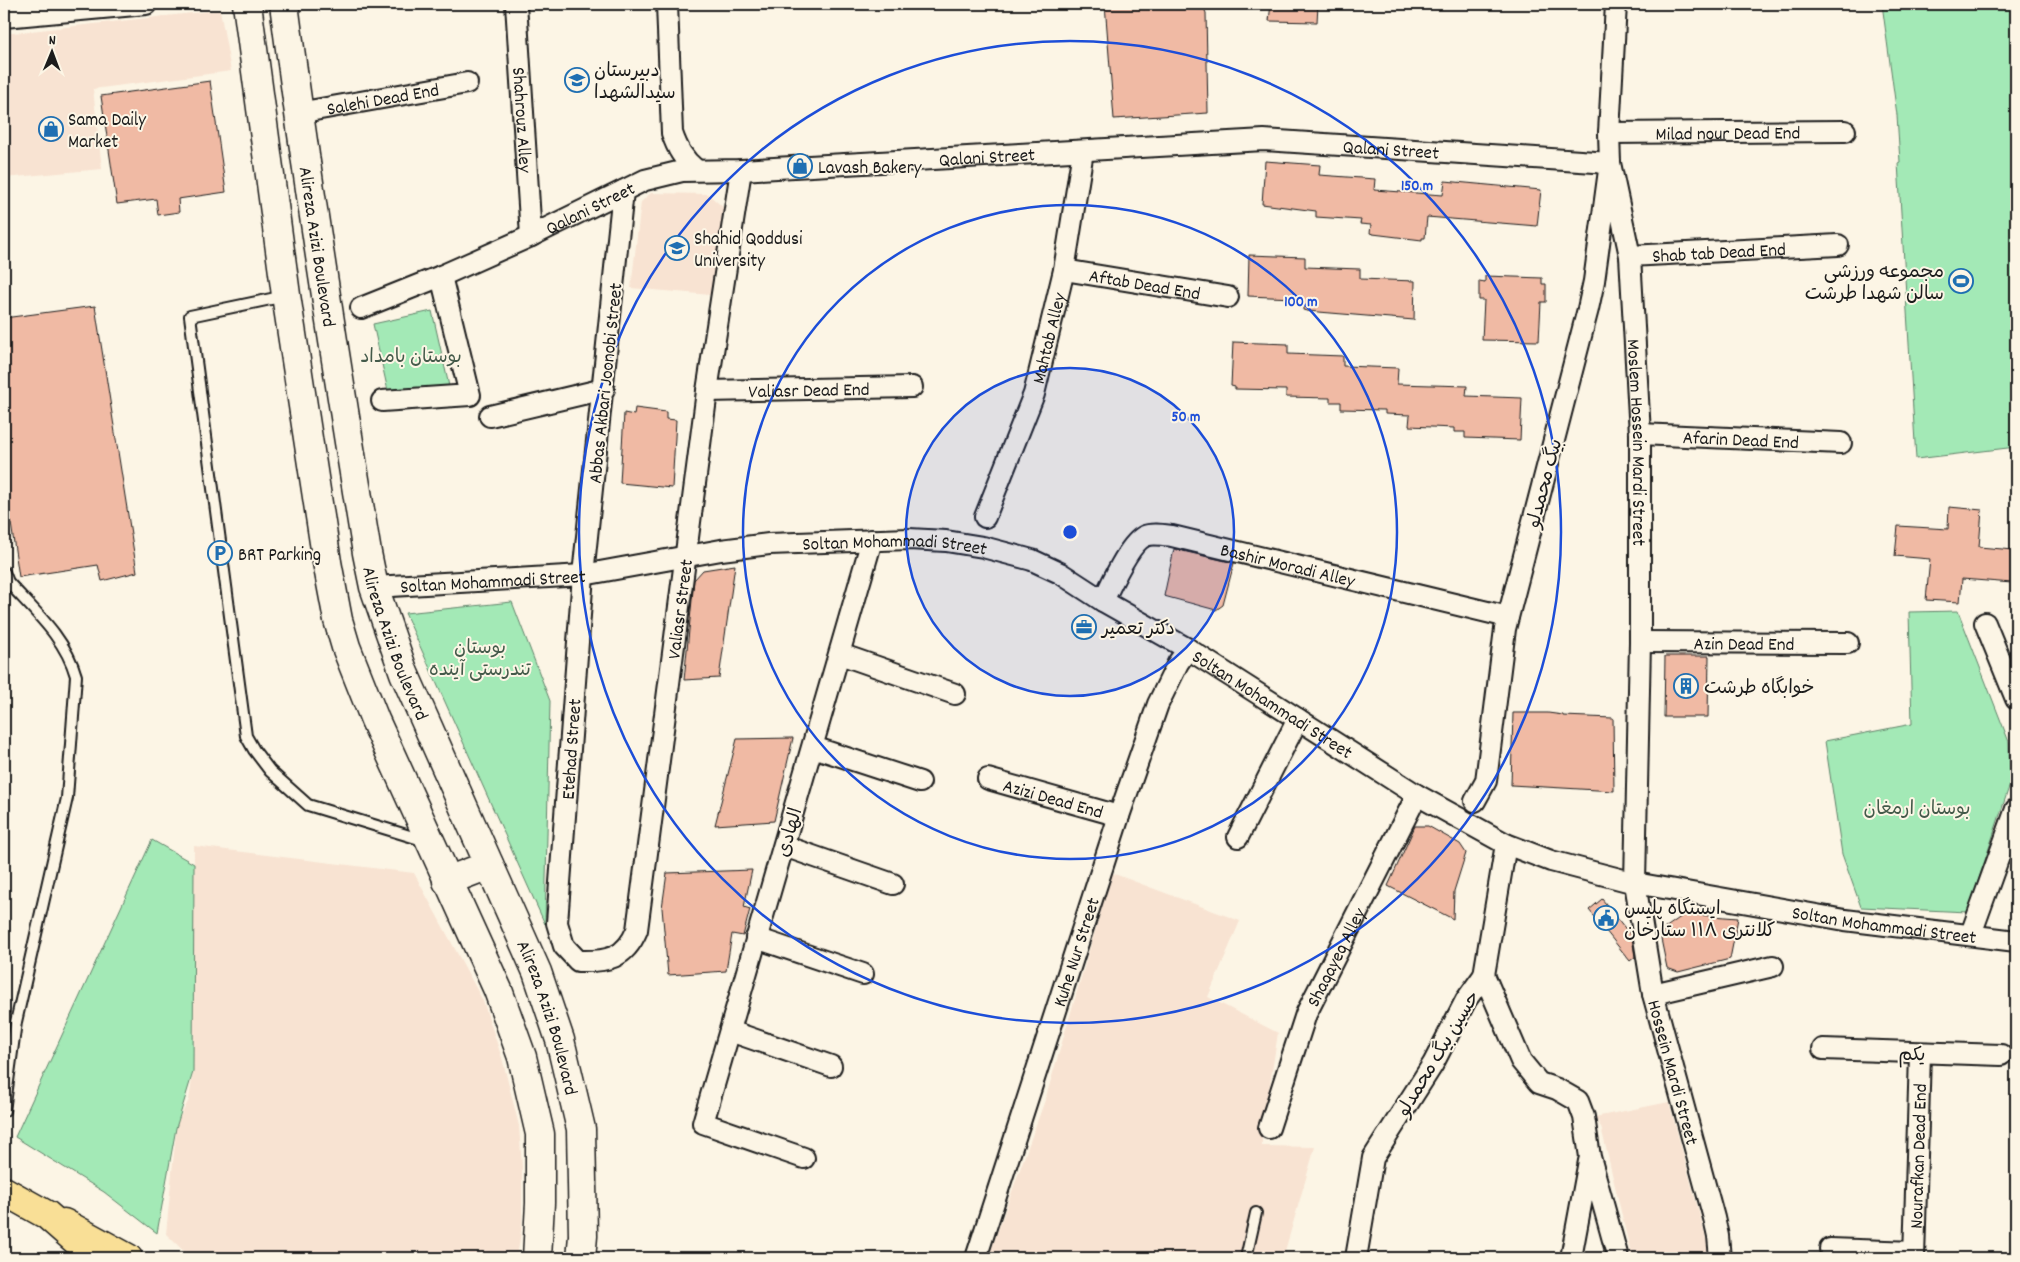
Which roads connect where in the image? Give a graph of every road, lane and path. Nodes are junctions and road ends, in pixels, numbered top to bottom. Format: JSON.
{"nodes":[{"id":1,"x":146,"y":4,"type":"edge"},
{"id":2,"x":247,"y":4,"type":"edge"},
{"id":3,"x":284,"y":4,"type":"edge"},
{"id":4,"x":516,"y":4,"type":"edge"},
{"id":5,"x":667,"y":4,"type":"edge"},
{"id":6,"x":1616,"y":4,"type":"edge"},
{"id":7,"x":4,"y":17,"type":"edge"},
{"id":8,"x":467,"y":82,"type":"dead end"},
{"id":9,"x":298,"y":113,"type":"junction"},
{"id":10,"x":1845,"y":131,"type":"dead end"},
{"id":11,"x":1609,"y":133,"type":"junction"},
{"id":12,"x":1083,"y":151,"type":"junction"},
{"id":13,"x":1610,"y":163,"type":"junction"},
{"id":14,"x":696,"y":170,"type":"junction"},
{"id":15,"x":741,"y":170,"type":"junction"},
{"id":16,"x":624,"y":191,"type":"junction"},
{"id":17,"x":531,"y":236,"type":"junction"},
{"id":18,"x":1838,"y":245,"type":"dead end"},
{"id":19,"x":1630,"y":256,"type":"junction"},
{"id":20,"x":1064,"y":270,"type":"junction"},
{"id":21,"x":441,"y":276,"type":"junction"},
{"id":22,"x":286,"y":295,"type":"junction"},
{"id":23,"x":1228,"y":297,"type":"dead end"},
{"id":24,"x":361,"y":308,"type":"dead end"},
{"id":25,"x":912,"y":387,"type":"dead end"},
{"id":26,"x":604,"y":389,"type":"junction"},
{"id":27,"x":707,"y":391,"type":"junction"},
{"id":28,"x":382,"y":401,"type":"dead end"},
{"id":29,"x":490,"y":416,"type":"dead end"},
{"id":30,"x":1640,"y":434,"type":"junction"},
{"id":31,"x":1841,"y":443,"type":"dead end"},
{"id":32,"x":985,"y":517,"type":"dead end"},
{"id":33,"x":872,"y":540,"type":"junction"},
{"id":34,"x":687,"y":556,"type":"junction"},
{"id":35,"x":4,"y":572,"type":"edge"},
{"id":36,"x":583,"y":575,"type":"junction"},
{"id":37,"x":374,"y":587,"type":"junction"},
{"id":38,"x":332,"y":593,"type":"junction"},
{"id":39,"x":1103,"y":601,"type":"junction"},
{"id":40,"x":1508,"y":617,"type":"junction"},
{"id":41,"x":1985,"y":623,"type":"dead end"},
{"id":42,"x":1640,"y":642,"type":"junction"},
{"id":43,"x":1848,"y":643,"type":"dead end"},
{"id":44,"x":1188,"y":649,"type":"junction"},
{"id":45,"x":840,"y":654,"type":"junction"},
{"id":46,"x":955,"y":694,"type":"dead end"},
{"id":47,"x":2016,"y":699,"type":"edge"},
{"id":48,"x":1298,"y":719,"type":"junction"},
{"id":49,"x":813,"y":747,"type":"junction"},
{"id":50,"x":988,"y":779,"type":"dead end"},
{"id":51,"x":920,"y":782,"type":"dead end"},
{"id":52,"x":1418,"y":794,"type":"junction"},
{"id":53,"x":1475,"y":801,"type":"dead end"},
{"id":54,"x":2016,"y":809,"type":"edge"},
{"id":55,"x":1119,"y":816,"type":"junction"},
{"id":56,"x":1238,"y":837,"type":"dead end"},
{"id":57,"x":430,"y":842,"type":"junction"},
{"id":58,"x":1506,"y":844,"type":"junction"},
{"id":59,"x":784,"y":846,"type":"junction"},
{"id":60,"x":489,"y":865,"type":"junction"},
{"id":61,"x":447,"y":882,"type":"junction"},
{"id":62,"x":1635,"y":883,"type":"junction"},
{"id":63,"x":893,"y":884,"type":"dead end"},
{"id":64,"x":557,"y":923,"type":"joint"},
{"id":65,"x":1971,"y":934,"type":"junction"},
{"id":66,"x":756,"y":938,"type":"junction"},
{"id":67,"x":2016,"y":941,"type":"edge"},
{"id":68,"x":1773,"y":966,"type":"dead end"},
{"id":69,"x":863,"y":974,"type":"dead end"},
{"id":70,"x":1484,"y":975,"type":"junction"},
{"id":71,"x":1653,"y":994,"type":"junction"},
{"id":72,"x":730,"y":1030,"type":"junction"},
{"id":73,"x":1823,"y":1049,"type":"dead end"},
{"id":74,"x":1920,"y":1054,"type":"junction"},
{"id":75,"x":2001,"y":1055,"type":"dead end"},
{"id":76,"x":831,"y":1066,"type":"dead end"},
{"id":77,"x":4,"y":1112,"type":"edge"},
{"id":78,"x":1270,"y":1128,"type":"dead end"},
{"id":79,"x":1590,"y":1157,"type":"junction"},
{"id":80,"x":804,"y":1158,"type":"dead end"},
{"id":81,"x":4,"y":1191,"type":"edge"},
{"id":82,"x":1256,"y":1213,"type":"dead end"},
{"id":83,"x":47,"y":1215,"type":"junction"},
{"id":84,"x":1830,"y":1249,"type":"dead end"},
{"id":85,"x":1914,"y":1255,"type":"edge"},
{"id":86,"x":96,"y":1258,"type":"edge"},
{"id":87,"x":128,"y":1258,"type":"edge"},
{"id":88,"x":537,"y":1258,"type":"edge"},
{"id":89,"x":581,"y":1258,"type":"edge"},
{"id":90,"x":976,"y":1258,"type":"edge"},
{"id":91,"x":1246,"y":1258,"type":"edge"},
{"id":92,"x":1356,"y":1258,"type":"edge"},
{"id":93,"x":1571,"y":1258,"type":"edge"},
{"id":94,"x":1618,"y":1258,"type":"edge"},
{"id":95,"x":1720,"y":1258,"type":"edge"}],
"edges":[{"from":1,"to":7,"type":"street"},
{"from":2,"to":22,"type":"main road","name":"Alireza Azizi Boulevard"},
{"from":3,"to":9,"type":"main road","name":"Alireza Azizi Boulevard"},
{"from":4,"to":17,"type":"street","name":"Shahrouz Alley"},
{"from":5,"to":14,"type":"street"},
{"from":6,"to":11,"type":"street","name":"Moslem Hossein Mardi Street"},
{"from":8,"to":9,"type":"street","name":"Salehi Dead End"},
{"from":9,"to":37,"type":"main road","name":"Alireza Azizi Boulevard"},
{"from":10,"to":11,"type":"street","name":"Milad nour Dead End"},
{"from":11,"to":13,"type":"street","name":"Moslem Hossein Mardi Street"},
{"from":12,"to":13,"type":"street","name":"Qalani Street"},
{"from":12,"to":15,"type":"street","name":"Qalani Street"},
{"from":12,"to":20,"type":"street","name":"Mahtab Alley"},
{"from":13,"to":19,"type":"street","name":"Moslem Hossein Mardi Street"},
{"from":13,"to":40,"type":"street","name":"بیگ محمدلو"},
{"from":14,"to":15,"type":"street","name":"Qalani Street"},
{"from":14,"to":16,"type":"street","name":"Qalani Street"},
{"from":15,"to":27,"type":"street","name":"Valiasr Street"},
{"from":16,"to":17,"type":"street","name":"Qalani Street"},
{"from":16,"to":26,"type":"street","name":"Abbas Akbari Joonobi Street"},
{"from":17,"to":21,"type":"street","name":"Qalani Street"},
{"from":18,"to":19,"type":"street","name":"Shab tab Dead End"},
{"from":19,"to":30,"type":"street","name":"Moslem Hossein Mardi Street"},
{"from":20,"to":23,"type":"street","name":"Aftab Dead End"},
{"from":20,"to":32,"type":"street","name":"Mahtab Alley"},
{"from":21,"to":24,"type":"street","name":"Qalani Street"},
{"from":21,"to":28,"type":"street"},
{"from":22,"to":38,"type":"main road","name":"Alireza Azizi Boulevard"},
{"from":22,"to":57,"type":"lane"},
{"from":25,"to":27,"type":"street","name":"Valiasr Dead End"},
{"from":26,"to":29,"type":"street"},
{"from":26,"to":36,"type":"street","name":"Abbas Akbari Joonobi Street"},
{"from":27,"to":34,"type":"street","name":"Valiasr Street"},
{"from":30,"to":31,"type":"street","name":"Afarin Dead End"},
{"from":30,"to":42,"type":"street","name":"Moslem Hossein Mardi Street"},
{"from":33,"to":34,"type":"street","name":"Soltan Mohammadi Street"},
{"from":33,"to":39,"type":"street","name":"Soltan Mohammadi Street"},
{"from":33,"to":45,"type":"street","name":"الهادی"},
{"from":34,"to":36,"type":"street","name":"Soltan Mohammadi Street"},
{"from":34,"to":64,"type":"street","name":"Valiasr Street"},
{"from":35,"to":77,"type":"lane"},
{"from":36,"to":37,"type":"street","name":"Soltan Mohammadi Street"},
{"from":36,"to":64,"type":"street","name":"Etehad Street"},
{"from":37,"to":38,"type":"main road"},
{"from":37,"to":60,"type":"main road","name":"Alireza Azizi Boulevard"},
{"from":38,"to":57,"type":"main road","name":"Alireza Azizi Boulevard"},
{"from":39,"to":40,"type":"street","name":"Bashir Moradi Alley"},
{"from":39,"to":44,"type":"street","name":"Soltan Mohammadi Street"},
{"from":40,"to":53,"type":"street","name":"بیگ محمدلو"},
{"from":41,"to":47,"type":"street"},
{"from":42,"to":43,"type":"street","name":"Azin Dead End"},
{"from":42,"to":62,"type":"street","name":"Moslem Hossein Mardi Street"},
{"from":44,"to":48,"type":"street","name":"Soltan Mohammadi Street"},
{"from":44,"to":55,"type":"street","name":"Kuhe Nur Street"},
{"from":45,"to":46,"type":"street"},
{"from":45,"to":49,"type":"street","name":"الهادی"},
{"from":48,"to":52,"type":"street","name":"Soltan Mohammadi Street"},
{"from":48,"to":56,"type":"street"},
{"from":49,"to":51,"type":"street"},
{"from":49,"to":59,"type":"street","name":"الهادی"},
{"from":50,"to":55,"type":"street","name":"Azizi Dead End"},
{"from":52,"to":58,"type":"street","name":"Soltan Mohammadi Street"},
{"from":52,"to":78,"type":"street","name":"Shaqayeq Alley"},
{"from":54,"to":65,"type":"street"},
{"from":55,"to":90,"type":"street","name":"Kuhe Nur Street"},
{"from":57,"to":61,"type":"main road","name":"Alireza Azizi Boulevard"},
{"from":58,"to":62,"type":"street","name":"Soltan Mohammadi Street"},
{"from":58,"to":70,"type":"street","name":"حسین بیگ محمدلو"},
{"from":59,"to":63,"type":"street"},
{"from":59,"to":66,"type":"street","name":"الهادی"},
{"from":60,"to":61,"type":"main road"},
{"from":60,"to":89,"type":"main road","name":"Alireza Azizi Boulevard"},
{"from":61,"to":88,"type":"main road","name":"Alireza Azizi Boulevard"},
{"from":62,"to":65,"type":"street","name":"Soltan Mohammadi Street"},
{"from":62,"to":71,"type":"street","name":"Hossein Mardi Street"},
{"from":65,"to":67,"type":"street","name":"Soltan Mohammadi Street"},
{"from":66,"to":69,"type":"street"},
{"from":66,"to":72,"type":"street","name":"الهادی"},
{"from":68,"to":71,"type":"street"},
{"from":70,"to":79,"type":"street"},
{"from":70,"to":92,"type":"street","name":"حسین بیگ محمدلو"},
{"from":71,"to":95,"type":"street","name":"Hossein Mardi Street"},
{"from":72,"to":76,"type":"street"},
{"from":72,"to":80,"type":"street","name":"الهادی"},
{"from":73,"to":74,"type":"street","name":"یکم"},
{"from":74,"to":75,"type":"street","name":"یکم"},
{"from":74,"to":85,"type":"street","name":"Nourafkan Dead End"},
{"from":79,"to":93,"type":"street"},
{"from":79,"to":94,"type":"street"},
{"from":81,"to":83,"type":"main road"},
{"from":82,"to":91,"type":"lane"},
{"from":83,"to":86,"type":"main road"},
{"from":83,"to":87,"type":"main road"},
{"from":84,"to":85,"type":"street"}]}
